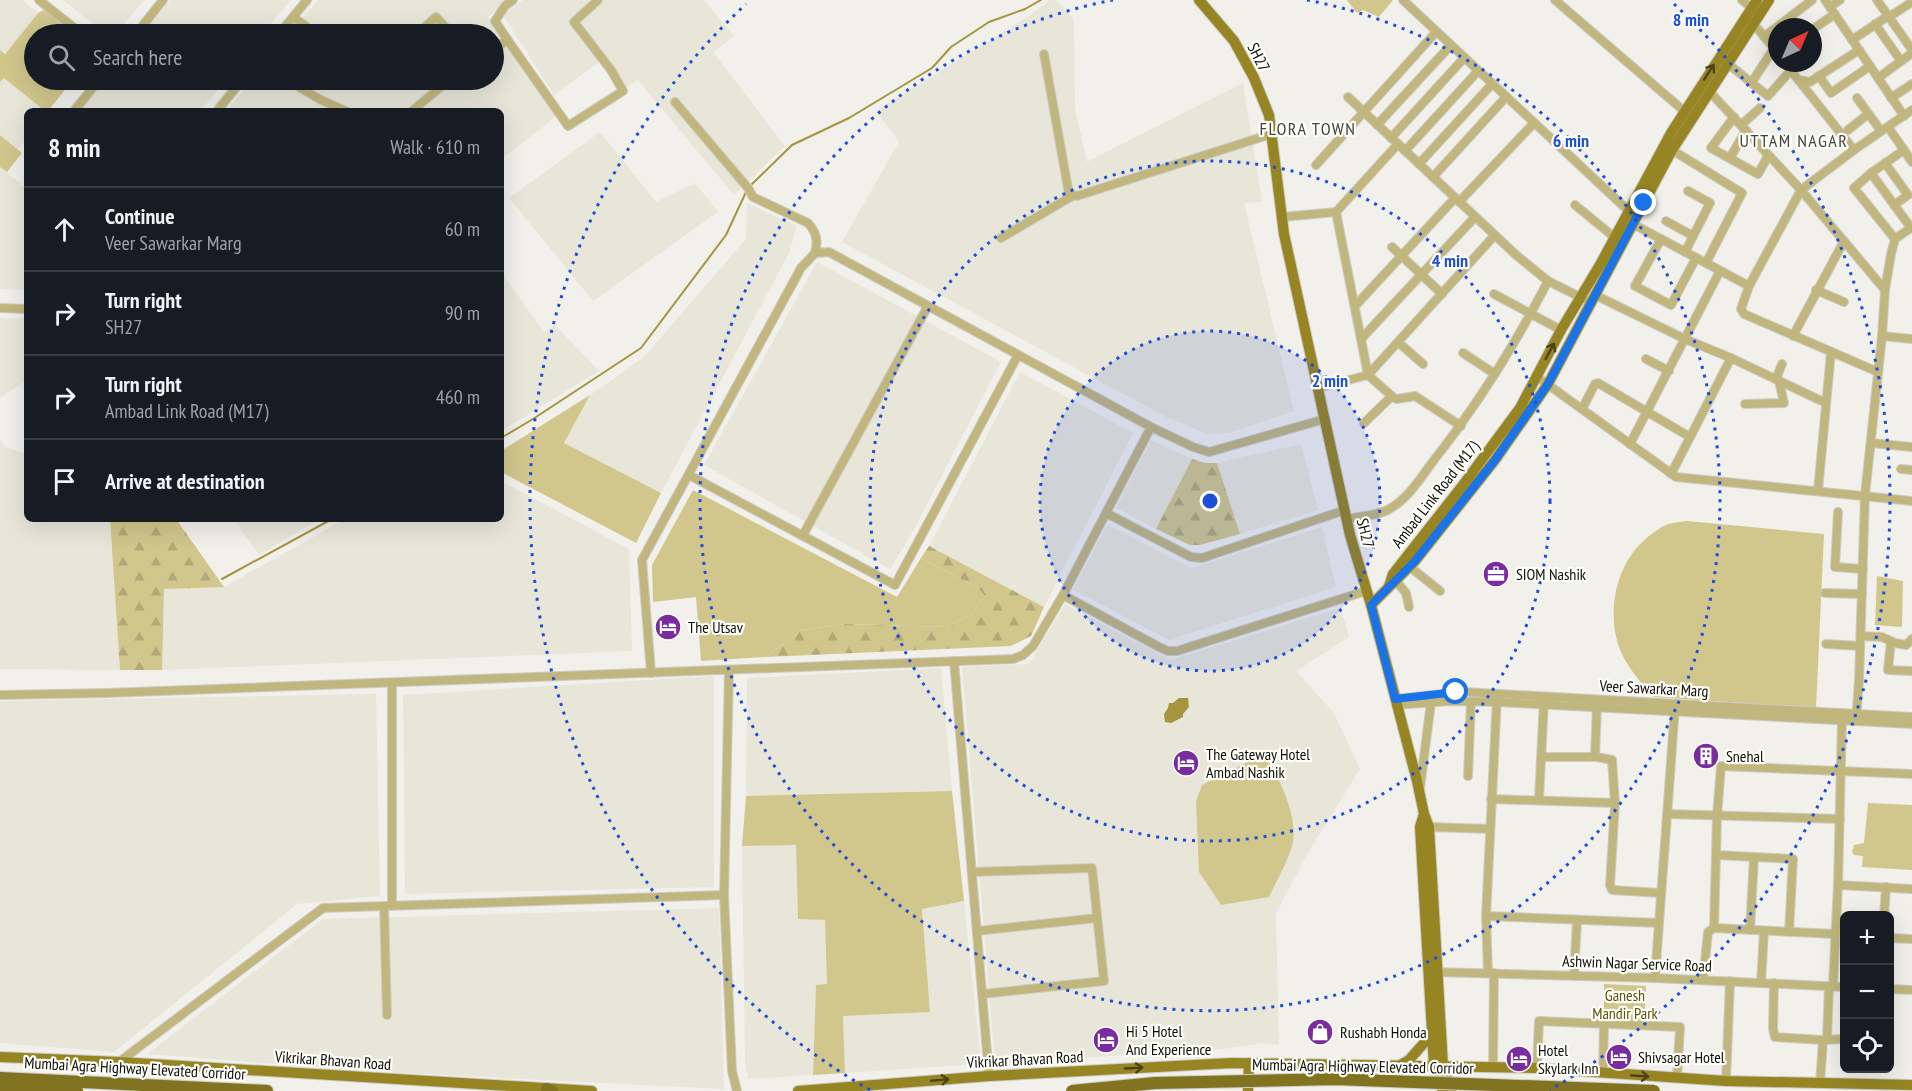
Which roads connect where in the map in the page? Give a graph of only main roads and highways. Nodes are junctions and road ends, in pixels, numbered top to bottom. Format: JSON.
{"nodes":[{"id":1,"x":1199,"y":0,"type":"edge"},
{"id":2,"x":1769,"y":0,"type":"edge"},
{"id":3,"x":1753,"y":12,"type":"edge"},
{"id":4,"x":1689,"y":109,"type":"junction"},
{"id":5,"x":1633,"y":218,"type":"junction"},
{"id":6,"x":1588,"y":298,"type":"junction"},
{"id":7,"x":1392,"y":585,"type":"junction"},
{"id":8,"x":1371,"y":605,"type":"junction"},
{"id":9,"x":1424,"y":814,"type":"junction"},
{"id":10,"x":1432,"y":972,"type":"junction"},
{"id":11,"x":1432,"y":1034,"type":"junction"},
{"id":12,"x":0,"y":1057,"type":"edge"},
{"id":13,"x":1249,"y":1063,"type":"junction"},
{"id":14,"x":1400,"y":1065,"type":"junction"},
{"id":15,"x":1439,"y":1066,"type":"junction"},
{"id":16,"x":0,"y":1078,"type":"edge"},
{"id":17,"x":1912,"y":1085,"type":"edge"},
{"id":18,"x":1743,"y":1086,"type":"edge"},
{"id":19,"x":0,"y":1088,"type":"edge"},
{"id":20,"x":550,"y":1090,"type":"edge"},
{"id":21,"x":77,"y":1091,"type":"edge"},
{"id":22,"x":267,"y":1091,"type":"edge"},
{"id":23,"x":592,"y":1091,"type":"edge"},
{"id":24,"x":798,"y":1091,"type":"edge"},
{"id":25,"x":1072,"y":1091,"type":"edge"},
{"id":26,"x":1248,"y":1091,"type":"edge"},
{"id":27,"x":1443,"y":1091,"type":"edge"},
{"id":28,"x":1451,"y":1091,"type":"edge"},
{"id":29,"x":1654,"y":1091,"type":"edge"}],
"edges":[{"from":1,"to":8,"type":"main road","name":"SH27","number":"SH27"},
{"from":2,"to":3,"type":"main road","name":"Ambad Link Road (M17)"},
{"from":4,"to":3,"type":"main road","name":"Ambad Link Road (M17)","one_way":true},
{"from":3,"to":4,"type":"main road","name":"Ambad Link Road (M17)"},
{"from":4,"to":5,"type":"main road","name":"Ambad Link Road (M17)"},
{"from":4,"to":5,"type":"main road","name":"Ambad Link Road (M17)"},
{"from":5,"to":6,"type":"main road","name":"Ambad Link Road (M17)"},
{"from":5,"to":6,"type":"main road","name":"Ambad Link Road (M17)"},
{"from":6,"to":7,"type":"main road","name":"Ambad Link Road (M17)"},
{"from":7,"to":6,"type":"main road","name":"Ambad Link Road (M17)","one_way":true},
{"from":7,"to":8,"type":"main road"},
{"from":8,"to":9,"type":"main road","name":"SH27","number":"SH27"},
{"from":9,"to":10,"type":"main road"},
{"from":9,"to":10,"type":"main road","name":"SH27","number":"SH27"},
{"from":10,"to":11,"type":"main road","name":"SH27","number":"SH27"},
{"from":10,"to":15,"type":"main road"},
{"from":11,"to":14,"type":"main road"},
{"from":11,"to":15,"type":"main road","name":"SH27","number":"SH27"},
{"from":12,"to":20,"type":"main road","name":"Vikrikar Bhavan Road"},
{"from":13,"to":14,"type":"main road","name":"Vikrikar Bhavan Road"},
{"from":24,"to":13,"type":"main road","name":"Vikrikar Bhavan Road","one_way":true},
{"from":13,"to":26,"type":"main road"},
{"from":14,"to":15,"type":"main road","name":"Vikrikar Bhavan Road"},
{"from":15,"to":18,"type":"main road","name":"Vikrikar Bhavan Road","one_way":true},
{"from":15,"to":27,"type":"main road","name":"SH27","number":"SH27"},
{"from":15,"to":28,"type":"main road"},
{"from":16,"to":22,"type":"highway","name":"Mumbai Agra Highway Elevated Corridor"},
{"from":17,"to":18,"type":"main road","name":"Vikrikar Bhavan Road"},
{"from":19,"to":21,"type":"highway","name":"Mumbai Agra Highway Elevated Corridor"},
{"from":20,"to":23,"type":"main road","name":"Vikrikar Bhavan Road"},
{"from":25,"to":29,"type":"highway","name":"Mumbai Agra Highway Elevated Corridor","bridge":true}]}
